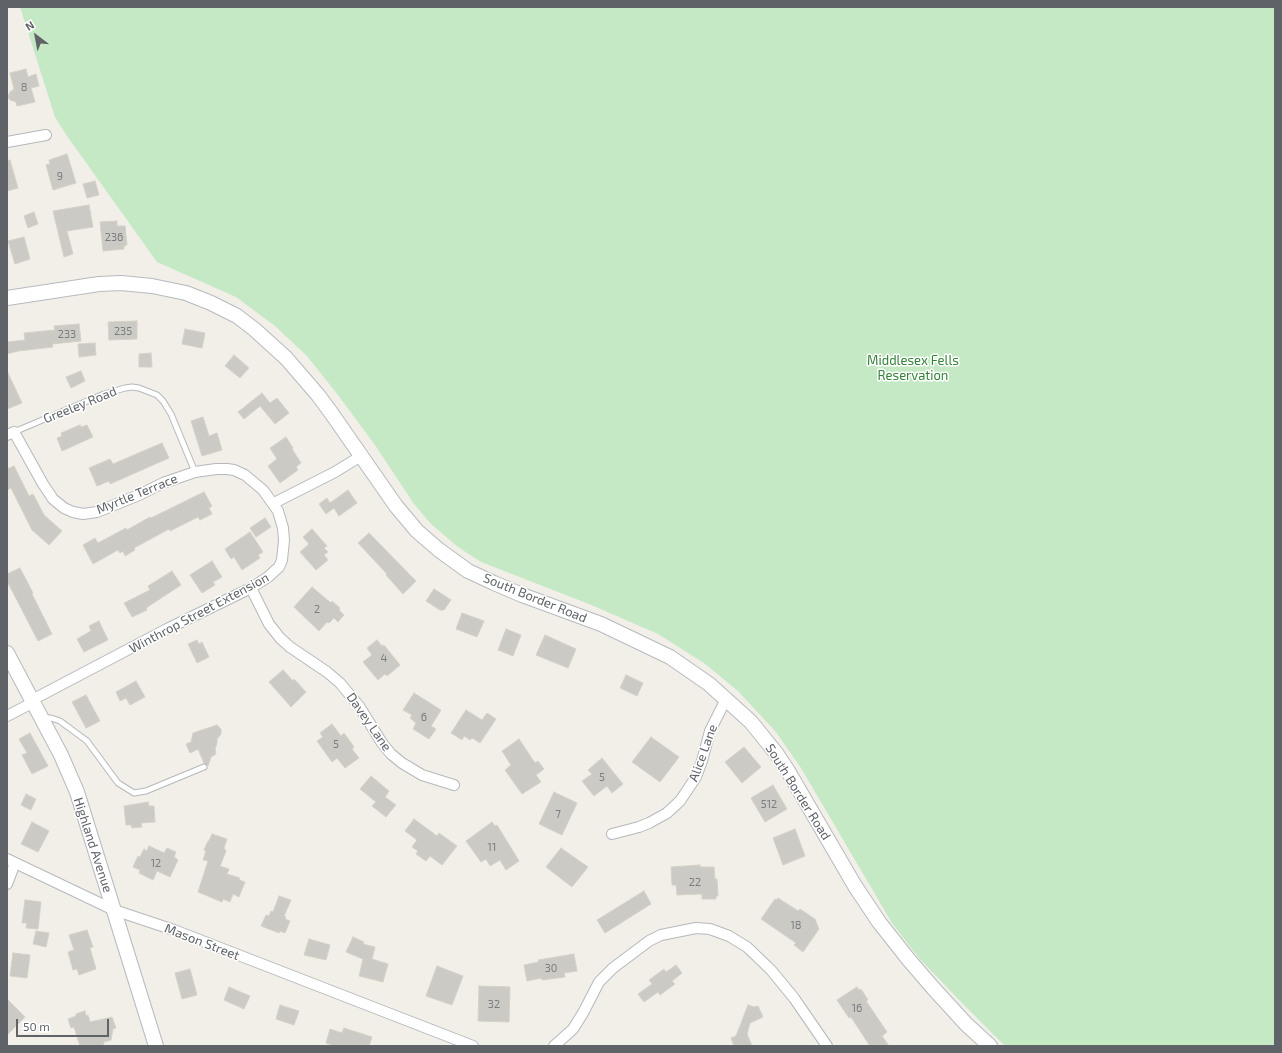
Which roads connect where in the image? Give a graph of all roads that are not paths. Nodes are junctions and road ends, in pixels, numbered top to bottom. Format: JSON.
{"nodes":[{"id":1,"x":46,"y":135,"type":"dead end"},
{"id":2,"x":7,"y":142,"type":"edge"},
{"id":3,"x":7,"y":298,"type":"edge"},
{"id":4,"x":10,"y":434,"type":"edge"},
{"id":5,"x":361,"y":456,"type":"junction"},
{"id":6,"x":195,"y":472,"type":"junction"},
{"id":7,"x":274,"y":503,"type":"junction"},
{"id":8,"x":251,"y":588,"type":"junction"},
{"id":9,"x":7,"y":653,"type":"edge"},
{"id":10,"x":726,"y":698,"type":"junction"},
{"id":11,"x":33,"y":701,"type":"junction"},
{"id":12,"x":7,"y":716,"type":"edge"},
{"id":13,"x":42,"y":718,"type":"junction"},
{"id":14,"x":204,"y":767,"type":"dead end"},
{"id":15,"x":454,"y":785,"type":"dead end"},
{"id":16,"x":612,"y":834,"type":"dead end"},
{"id":17,"x":11,"y":861,"type":"edge"},
{"id":18,"x":7,"y":884,"type":"edge"},
{"id":19,"x":114,"y":910,"type":"junction"},
{"id":20,"x":156,"y":1046,"type":"edge"},
{"id":21,"x":473,"y":1046,"type":"edge"},
{"id":22,"x":554,"y":1046,"type":"edge"},
{"id":23,"x":827,"y":1046,"type":"edge"},
{"id":24,"x":990,"y":1046,"type":"edge"}],
"edges":[{"from":1,"to":2,"type":"street"},
{"from":3,"to":5,"type":"main road","name":"South Border Road"},
{"from":4,"to":6,"type":"street","name":"Myrtle Terrace"},
{"from":4,"to":6,"type":"lane","name":"Greeley Road"},
{"from":5,"to":7,"type":"street"},
{"from":5,"to":10,"type":"main road","name":"South Border Road"},
{"from":6,"to":7,"type":"street","name":"Myrtle Terrace"},
{"from":7,"to":8,"type":"street","name":"Winthrop Street Extension"},
{"from":8,"to":11,"type":"street","name":"Winthrop Street Extension"},
{"from":8,"to":15,"type":"street","name":"Davey Lane"},
{"from":9,"to":11,"type":"main road","name":"Highland Avenue"},
{"from":10,"to":16,"type":"street","name":"Alice Lane"},
{"from":10,"to":24,"type":"main road","name":"South Border Road"},
{"from":11,"to":12,"type":"street","name":"Winthrop Street Extension"},
{"from":11,"to":13,"type":"main road","name":"Highland Avenue"},
{"from":13,"to":14,"type":"lane"},
{"from":13,"to":19,"type":"main road","name":"Highland Avenue"},
{"from":17,"to":18,"type":"street"},
{"from":17,"to":19,"type":"street","name":"Mason Street"},
{"from":19,"to":20,"type":"main road","name":"Highland Avenue"},
{"from":19,"to":21,"type":"street","name":"Mason Street"},
{"from":22,"to":23,"type":"street"}]}
